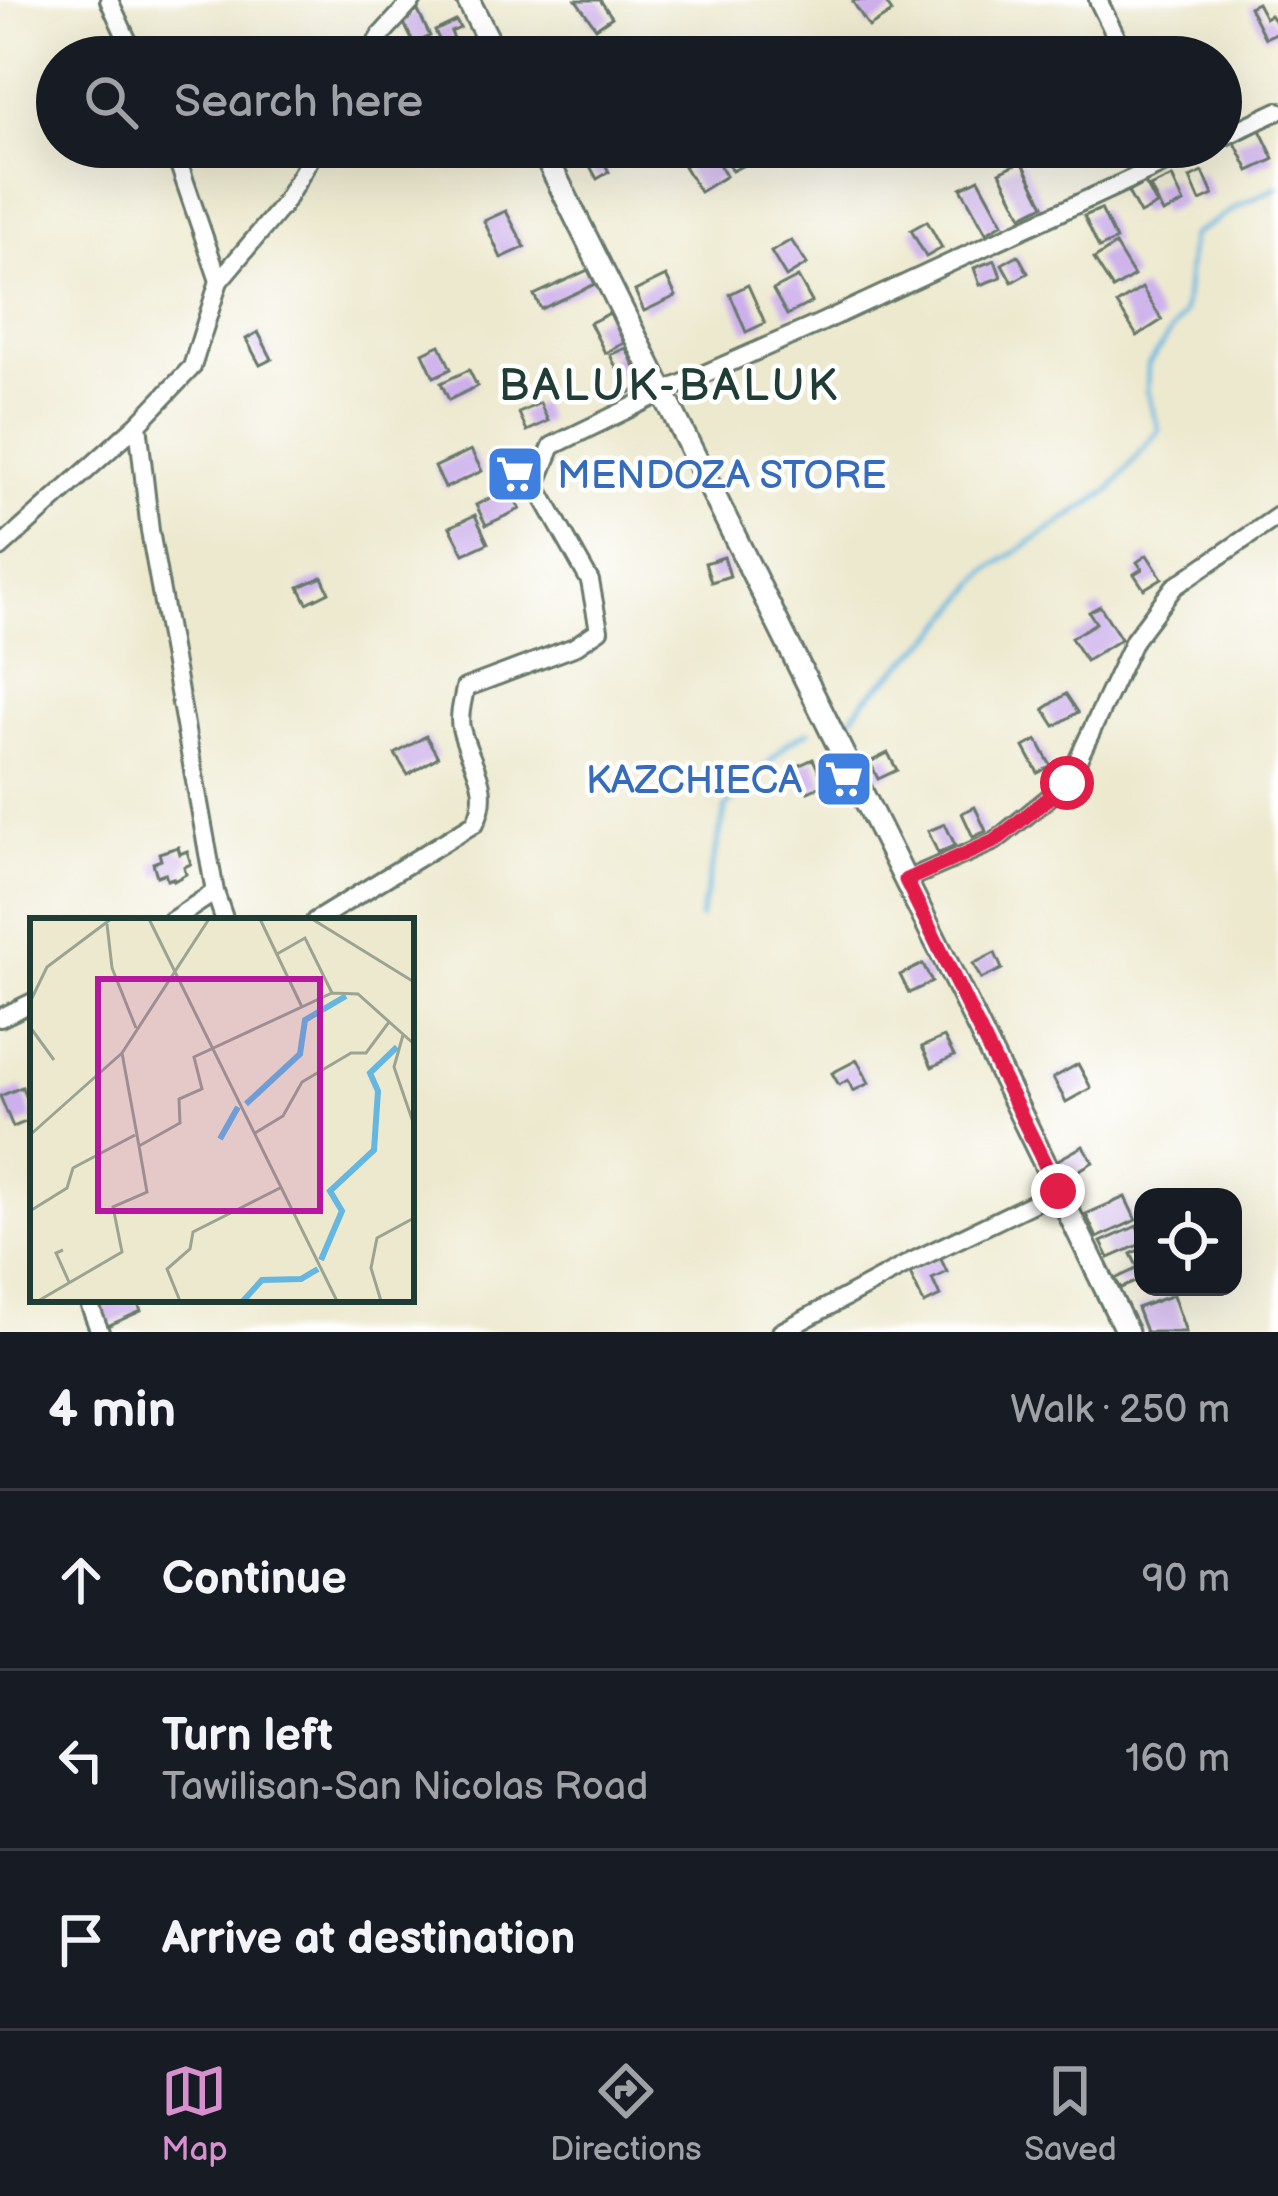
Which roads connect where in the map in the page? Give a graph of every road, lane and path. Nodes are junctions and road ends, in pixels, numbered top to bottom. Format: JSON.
{"nodes":[{"id":1,"x":109,"y":0,"type":"edge"},
{"id":2,"x":412,"y":0,"type":"edge"},
{"id":3,"x":468,"y":0,"type":"edge"},
{"id":4,"x":1098,"y":0,"type":"edge"},
{"id":5,"x":125,"y":36,"type":"edge"},
{"id":6,"x":380,"y":36,"type":"edge"},
{"id":7,"x":486,"y":36,"type":"edge"},
{"id":8,"x":1116,"y":36,"type":"edge"},
{"id":9,"x":1278,"y":111,"type":"edge"},
{"id":10,"x":1242,"y":127,"type":"edge"},
{"id":11,"x":180,"y":168,"type":"edge"},
{"id":12,"x":304,"y":168,"type":"edge"},
{"id":13,"x":551,"y":168,"type":"edge"},
{"id":14,"x":1142,"y":168,"type":"edge"},
{"id":15,"x":219,"y":281,"type":"junction"},
{"id":16,"x":663,"y":392,"type":"junction"},
{"id":17,"x":138,"y":424,"type":"junction"},
{"id":18,"x":1278,"y":516,"type":"edge"},
{"id":19,"x":0,"y":548,"type":"edge"},
{"id":20,"x":906,"y":880,"type":"junction"},
{"id":21,"x":214,"y":892,"type":"junction"},
{"id":22,"x":175,"y":918,"type":"edge"},
{"id":23,"x":224,"y":918,"type":"edge"},
{"id":24,"x":320,"y":918,"type":"edge"},
{"id":25,"x":30,"y":1003,"type":"edge"},
{"id":26,"x":0,"y":1018,"type":"edge"},
{"id":27,"x":1058,"y":1191,"type":"junction"},
{"id":28,"x":92,"y":1302,"type":"edge"},
{"id":29,"x":100,"y":1332,"type":"edge"},
{"id":30,"x":782,"y":1332,"type":"edge"},
{"id":31,"x":1126,"y":1332,"type":"edge"}],
"edges":[{"from":1,"to":5,"type":"street"},
{"from":2,"to":6,"type":"street"},
{"from":3,"to":7,"type":"main road"},
{"from":4,"to":8,"type":"street"},
{"from":9,"to":10,"type":"street"},
{"from":11,"to":15,"type":"street"},
{"from":12,"to":15,"type":"street"},
{"from":13,"to":16,"type":"main road"},
{"from":14,"to":16,"type":"street"},
{"from":15,"to":17,"type":"street"},
{"from":16,"to":20,"type":"main road"},
{"from":16,"to":24,"type":"street"},
{"from":17,"to":19,"type":"street"},
{"from":17,"to":21,"type":"street"},
{"from":18,"to":20,"type":"street"},
{"from":20,"to":27,"type":"main road"},
{"from":21,"to":22,"type":"street"},
{"from":21,"to":23,"type":"street"},
{"from":25,"to":26,"type":"street"},
{"from":27,"to":30,"type":"street"},
{"from":27,"to":31,"type":"main road"},
{"from":28,"to":29,"type":"street"}]}
